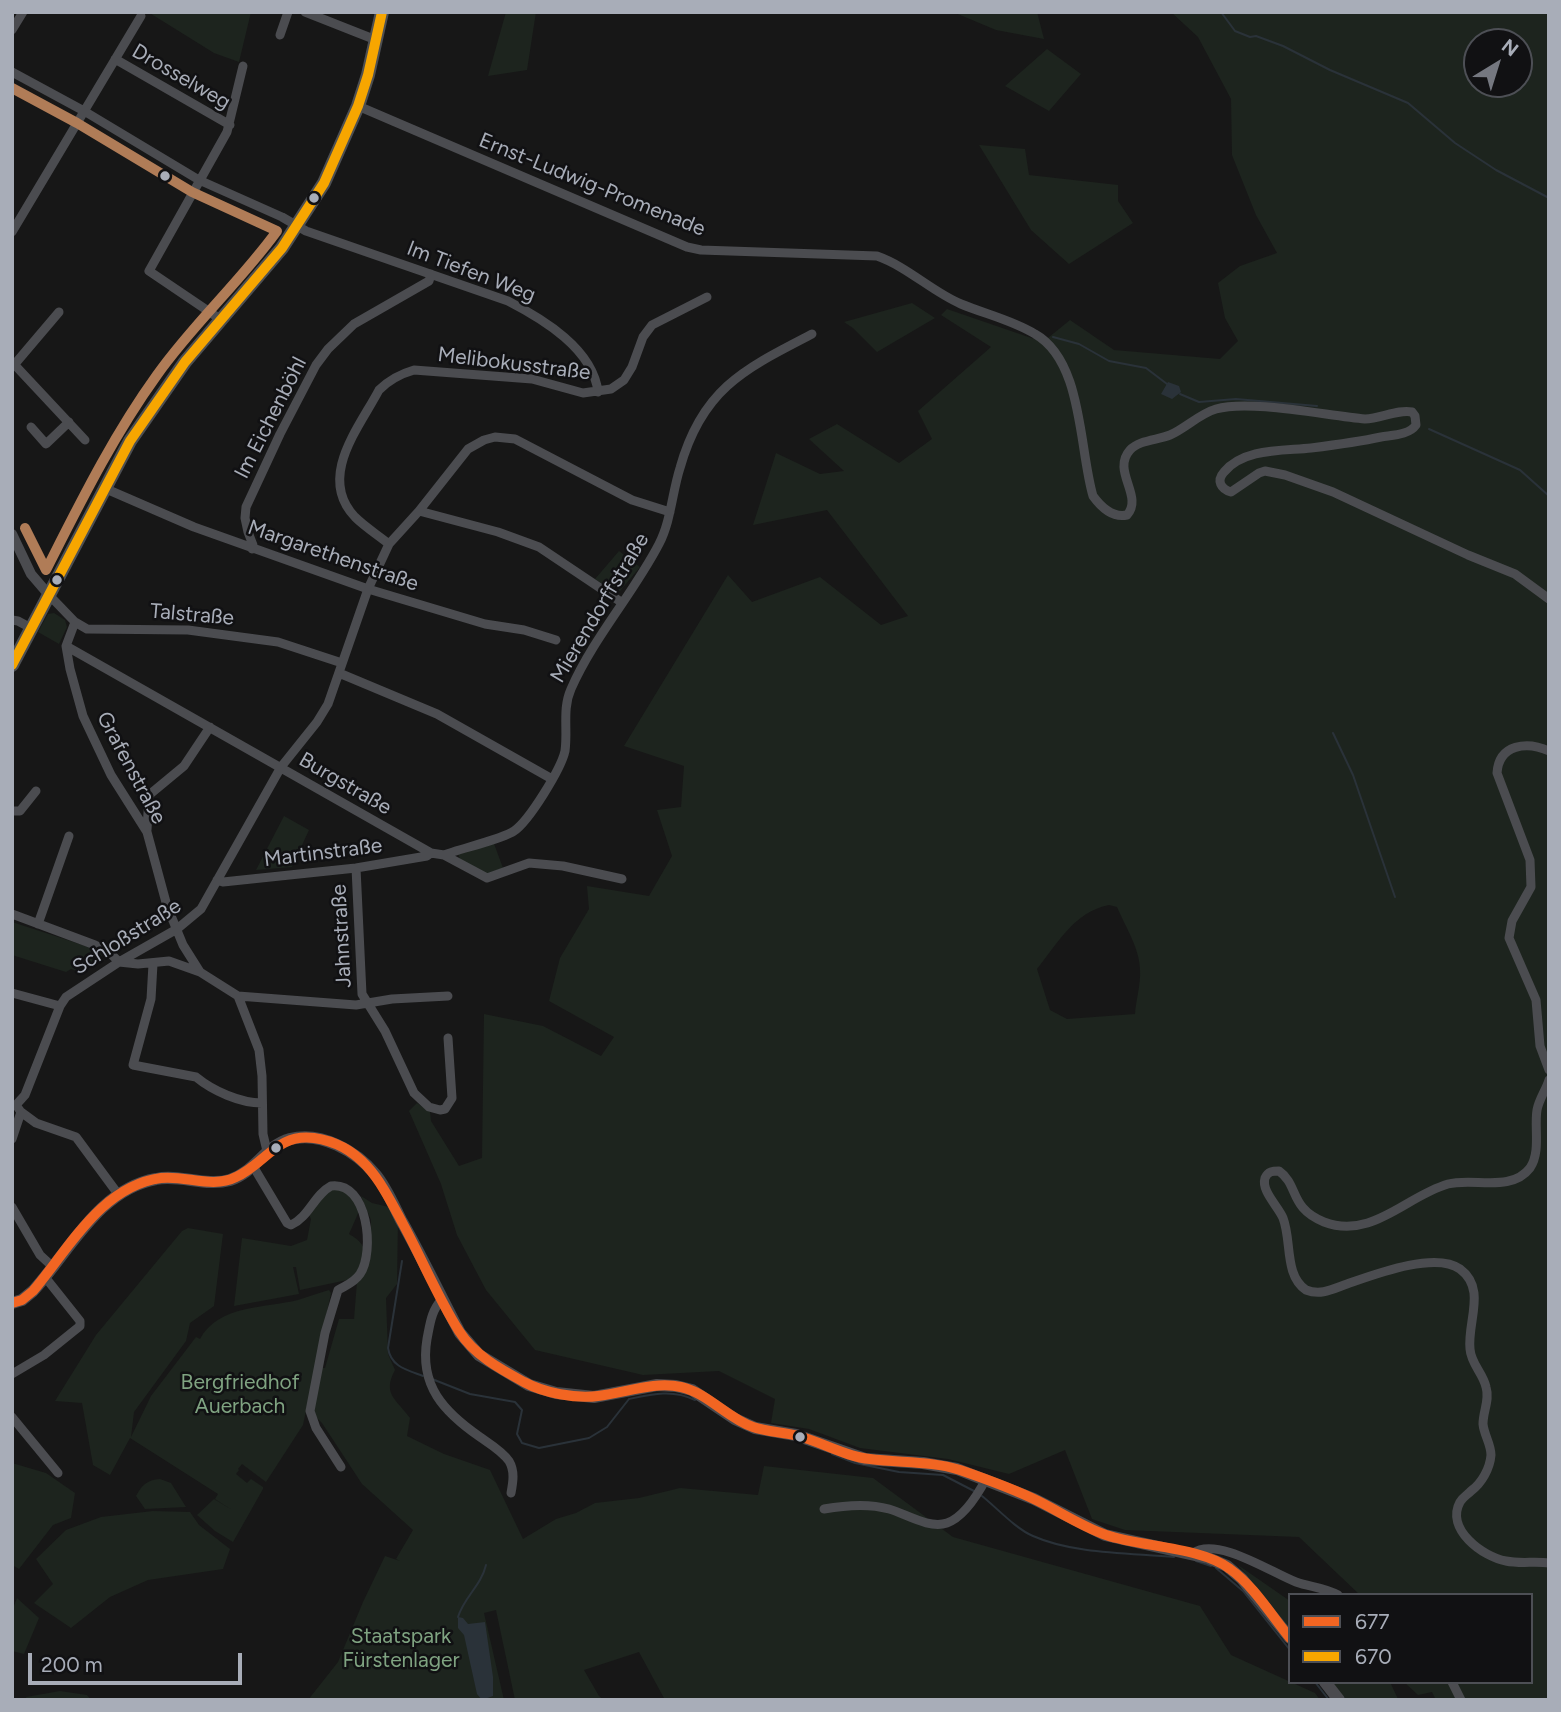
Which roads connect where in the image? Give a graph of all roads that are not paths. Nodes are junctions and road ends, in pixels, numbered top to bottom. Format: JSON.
{"nodes":[{"id":1,"x":23,"y":12,"type":"edge"},
{"id":2,"x":288,"y":12,"type":"edge"},
{"id":3,"x":304,"y":12,"type":"edge"},
{"id":4,"x":382,"y":12,"type":"edge"},
{"id":5,"x":141,"y":16,"type":"dead end"},
{"id":6,"x":12,"y":30,"type":"edge"},
{"id":7,"x":280,"y":35,"type":"dead end"},
{"id":8,"x":376,"y":40,"type":"junction"},
{"id":9,"x":115,"y":59,"type":"junction"},
{"id":10,"x":243,"y":66,"type":"dead end"},
{"id":11,"x":12,"y":72,"type":"edge"},
{"id":12,"x":358,"y":106,"type":"junction"},
{"id":13,"x":84,"y":111,"type":"junction"},
{"id":14,"x":230,"y":125,"type":"junction"},
{"id":15,"x":199,"y":180,"type":"junction"},
{"id":16,"x":298,"y":226,"type":"junction"},
{"id":17,"x":13,"y":228,"type":"edge"},
{"id":18,"x":431,"y":274,"type":"junction"},
{"id":19,"x":707,"y":297,"type":"dead end"},
{"id":20,"x":59,"y":312,"type":"dead end"},
{"id":21,"x":220,"y":319,"type":"junction"},
{"id":22,"x":812,"y":334,"type":"dead end"},
{"id":23,"x":13,"y":363,"type":"edge"},
{"id":24,"x":598,"y":392,"type":"junction"},
{"id":25,"x":69,"y":422,"type":"junction"},
{"id":26,"x":32,"y":427,"type":"dead end"},
{"id":27,"x":85,"y":440,"type":"dead end"},
{"id":28,"x":104,"y":488,"type":"junction"},
{"id":29,"x":419,"y":511,"type":"junction"},
{"id":30,"x":670,"y":512,"type":"junction"},
{"id":31,"x":12,"y":534,"type":"edge"},
{"id":32,"x":389,"y":544,"type":"junction"},
{"id":33,"x":252,"y":548,"type":"junction"},
{"id":34,"x":368,"y":589,"type":"junction"},
{"id":35,"x":49,"y":595,"type":"junction"},
{"id":36,"x":1549,"y":599,"type":"edge"},
{"id":37,"x":621,"y":602,"type":"junction"},
{"id":38,"x":12,"y":620,"type":"edge"},
{"id":39,"x":75,"y":622,"type":"junction"},
{"id":40,"x":31,"y":628,"type":"junction"},
{"id":41,"x":556,"y":640,"type":"dead end"},
{"id":42,"x":66,"y":646,"type":"junction"},
{"id":43,"x":342,"y":663,"type":"junction"},
{"id":44,"x":12,"y":665,"type":"edge"},
{"id":45,"x":339,"y":673,"type":"junction"},
{"id":46,"x":210,"y":727,"type":"junction"},
{"id":47,"x":1549,"y":751,"type":"edge"},
{"id":48,"x":281,"y":767,"type":"junction"},
{"id":49,"x":552,"y":779,"type":"junction"},
{"id":50,"x":36,"y":791,"type":"dead end"},
{"id":51,"x":12,"y":811,"type":"edge"},
{"id":52,"x":147,"y":832,"type":"junction"},
{"id":53,"x":69,"y":836,"type":"dead end"},
{"id":54,"x":431,"y":853,"type":"junction"},
{"id":55,"x":444,"y":855,"type":"junction"},
{"id":56,"x":356,"y":868,"type":"junction"},
{"id":57,"x":622,"y":879,"type":"dead end"},
{"id":58,"x":217,"y":880,"type":"junction"},
{"id":59,"x":12,"y":914,"type":"edge"},
{"id":60,"x":38,"y":924,"type":"junction"},
{"id":61,"x":177,"y":929,"type":"junction"},
{"id":62,"x":119,"y":962,"type":"junction"},
{"id":63,"x":153,"y":964,"type":"junction"},
{"id":64,"x":200,"y":972,"type":"junction"},
{"id":65,"x":12,"y":993,"type":"edge"},
{"id":66,"x":239,"y":996,"type":"junction"},
{"id":67,"x":449,"y":996,"type":"dead end"},
{"id":68,"x":365,"y":1002,"type":"junction"},
{"id":69,"x":60,"y":1006,"type":"junction"},
{"id":70,"x":448,"y":1038,"type":"dead end"},
{"id":71,"x":1547,"y":1067,"type":"edge"},
{"id":72,"x":1549,"y":1080,"type":"edge"},
{"id":73,"x":262,"y":1103,"type":"junction"},
{"id":74,"x":17,"y":1106,"type":"edge"},
{"id":75,"x":12,"y":1139,"type":"edge"},
{"id":76,"x":267,"y":1151,"type":"junction"},
{"id":77,"x":253,"y":1166,"type":"junction"},
{"id":78,"x":118,"y":1194,"type":"junction"},
{"id":79,"x":12,"y":1207,"type":"edge"},
{"id":80,"x":49,"y":1272,"type":"junction"},
{"id":81,"x":442,"y":1299,"type":"junction"},
{"id":82,"x":12,"y":1303,"type":"edge"},
{"id":83,"x":12,"y":1374,"type":"edge"},
{"id":84,"x":12,"y":1417,"type":"edge"},
{"id":85,"x":341,"y":1466,"type":"dead end"},
{"id":86,"x":58,"y":1473,"type":"dead end"},
{"id":87,"x":983,"y":1484,"type":"junction"},
{"id":88,"x":511,"y":1493,"type":"dead end"},
{"id":89,"x":824,"y":1509,"type":"dead end"},
{"id":90,"x":1193,"y":1553,"type":"junction"},
{"id":91,"x":1549,"y":1563,"type":"edge"},
{"id":92,"x":1334,"y":1593,"type":"edge"},
{"id":93,"x":1288,"y":1636,"type":"edge"},
{"id":94,"x":1327,"y":1684,"type":"edge"},
{"id":95,"x":1453,"y":1684,"type":"edge"},
{"id":96,"x":1339,"y":1700,"type":"edge"},
{"id":97,"x":1461,"y":1700,"type":"edge"}],
"edges":[{"from":1,"to":6,"type":"street"},
{"from":2,"to":7,"type":"street"},
{"from":3,"to":8,"type":"street"},
{"from":4,"to":8,"type":"main road"},
{"from":5,"to":9,"type":"street"},
{"from":8,"to":12,"type":"main road"},
{"from":9,"to":13,"type":"street"},
{"from":9,"to":14,"type":"street","name":"Drosselweg"},
{"from":10,"to":14,"type":"street"},
{"from":11,"to":13,"type":"street","name":"Im Tiefen Weg"},
{"from":12,"to":16,"type":"main road"},
{"from":12,"to":36,"type":"street","name":"Ernst-Ludwig-Promenade"},
{"from":13,"to":15,"type":"street","name":"Im Tiefen Weg"},
{"from":13,"to":17,"type":"street"},
{"from":14,"to":15,"type":"street"},
{"from":15,"to":16,"type":"street","name":"Im Tiefen Weg"},
{"from":15,"to":21,"type":"street"},
{"from":16,"to":18,"type":"street","name":"Im Tiefen Weg"},
{"from":16,"to":21,"type":"main road"},
{"from":18,"to":24,"type":"street","name":"Im Tiefen Weg"},
{"from":18,"to":33,"type":"street","name":"Im Eichenböhl"},
{"from":19,"to":24,"type":"street","name":"Melibokusstraße"},
{"from":20,"to":23,"type":"street"},
{"from":21,"to":28,"type":"main road"},
{"from":22,"to":30,"type":"street","name":"Mierendorffstraße"},
{"from":23,"to":25,"type":"street"},
{"from":24,"to":32,"type":"street","name":"Melibokusstraße"},
{"from":25,"to":26,"type":"street"},
{"from":25,"to":27,"type":"street"},
{"from":28,"to":33,"type":"street","name":"Margarethenstraße"},
{"from":28,"to":35,"type":"main road"},
{"from":29,"to":30,"type":"street","name":"Schloßstraße"},
{"from":29,"to":32,"type":"street","name":"Schloßstraße"},
{"from":29,"to":37,"type":"street"},
{"from":30,"to":37,"type":"street","name":"Mierendorffstraße"},
{"from":31,"to":35,"type":"street"},
{"from":32,"to":34,"type":"street","name":"Schloßstraße"},
{"from":33,"to":34,"type":"street","name":"Margarethenstraße"},
{"from":34,"to":41,"type":"street","name":"Margarethenstraße"},
{"from":34,"to":43,"type":"street","name":"Schloßstraße"},
{"from":35,"to":39,"type":"street"},
{"from":35,"to":40,"type":"main road"},
{"from":37,"to":49,"type":"street","name":"Mierendorffstraße"},
{"from":38,"to":40,"type":"street"},
{"from":39,"to":42,"type":"street"},
{"from":39,"to":43,"type":"street","name":"Talstraße"},
{"from":40,"to":44,"type":"main road"},
{"from":42,"to":46,"type":"street","name":"Burgstraße"},
{"from":42,"to":52,"type":"street","name":"Grafenstraße"},
{"from":43,"to":45,"type":"street","name":"Schloßstraße"},
{"from":45,"to":48,"type":"street","name":"Schloßstraße"},
{"from":45,"to":49,"type":"street"},
{"from":46,"to":48,"type":"street","name":"Burgstraße"},
{"from":46,"to":52,"type":"street"},
{"from":47,"to":71,"type":"street"},
{"from":48,"to":54,"type":"street","name":"Burgstraße"},
{"from":48,"to":58,"type":"street","name":"Schloßstraße"},
{"from":49,"to":55,"type":"street","name":"Mierendorffstraße"},
{"from":50,"to":51,"type":"street"},
{"from":52,"to":61,"type":"street","name":"Grafenstraße"},
{"from":53,"to":60,"type":"street"},
{"from":54,"to":55,"type":"street","name":"Burgstraße"},
{"from":54,"to":56,"type":"street","name":"Martinstraße"},
{"from":55,"to":57,"type":"street","name":"Burgstraße"},
{"from":56,"to":58,"type":"street","name":"Martinstraße"},
{"from":56,"to":68,"type":"street","name":"Jahnstraße"},
{"from":58,"to":61,"type":"street","name":"Schloßstraße"},
{"from":59,"to":60,"type":"street"},
{"from":60,"to":62,"type":"street"},
{"from":61,"to":62,"type":"street","name":"Schloßstraße"},
{"from":61,"to":64,"type":"street","name":"Grafenstraße"},
{"from":62,"to":63,"type":"street"},
{"from":62,"to":69,"type":"street","name":"Schloßstraße"},
{"from":63,"to":64,"type":"street"},
{"from":63,"to":73,"type":"street"},
{"from":64,"to":66,"type":"street"},
{"from":65,"to":69,"type":"street"},
{"from":66,"to":68,"type":"street"},
{"from":66,"to":73,"type":"street"},
{"from":67,"to":68,"type":"street","name":"Jahnstraße"},
{"from":68,"to":70,"type":"street"},
{"from":69,"to":74,"type":"street","name":"Schloßstraße"},
{"from":72,"to":91,"type":"street"},
{"from":73,"to":76,"type":"street"},
{"from":74,"to":75,"type":"street","name":"Schloßstraße"},
{"from":74,"to":78,"type":"street"},
{"from":76,"to":77,"type":"main road"},
{"from":76,"to":81,"type":"main road"},
{"from":77,"to":78,"type":"main road"},
{"from":77,"to":85,"type":"street"},
{"from":78,"to":80,"type":"main road"},
{"from":79,"to":80,"type":"street"},
{"from":80,"to":82,"type":"main road"},
{"from":80,"to":83,"type":"street"},
{"from":81,"to":87,"type":"main road"},
{"from":81,"to":88,"type":"street"},
{"from":84,"to":86,"type":"street"},
{"from":87,"to":89,"type":"street"},
{"from":87,"to":90,"type":"main road"},
{"from":90,"to":92,"type":"street"},
{"from":90,"to":93,"type":"main road"},
{"from":94,"to":96,"type":"main road"},
{"from":95,"to":97,"type":"street"}]}
